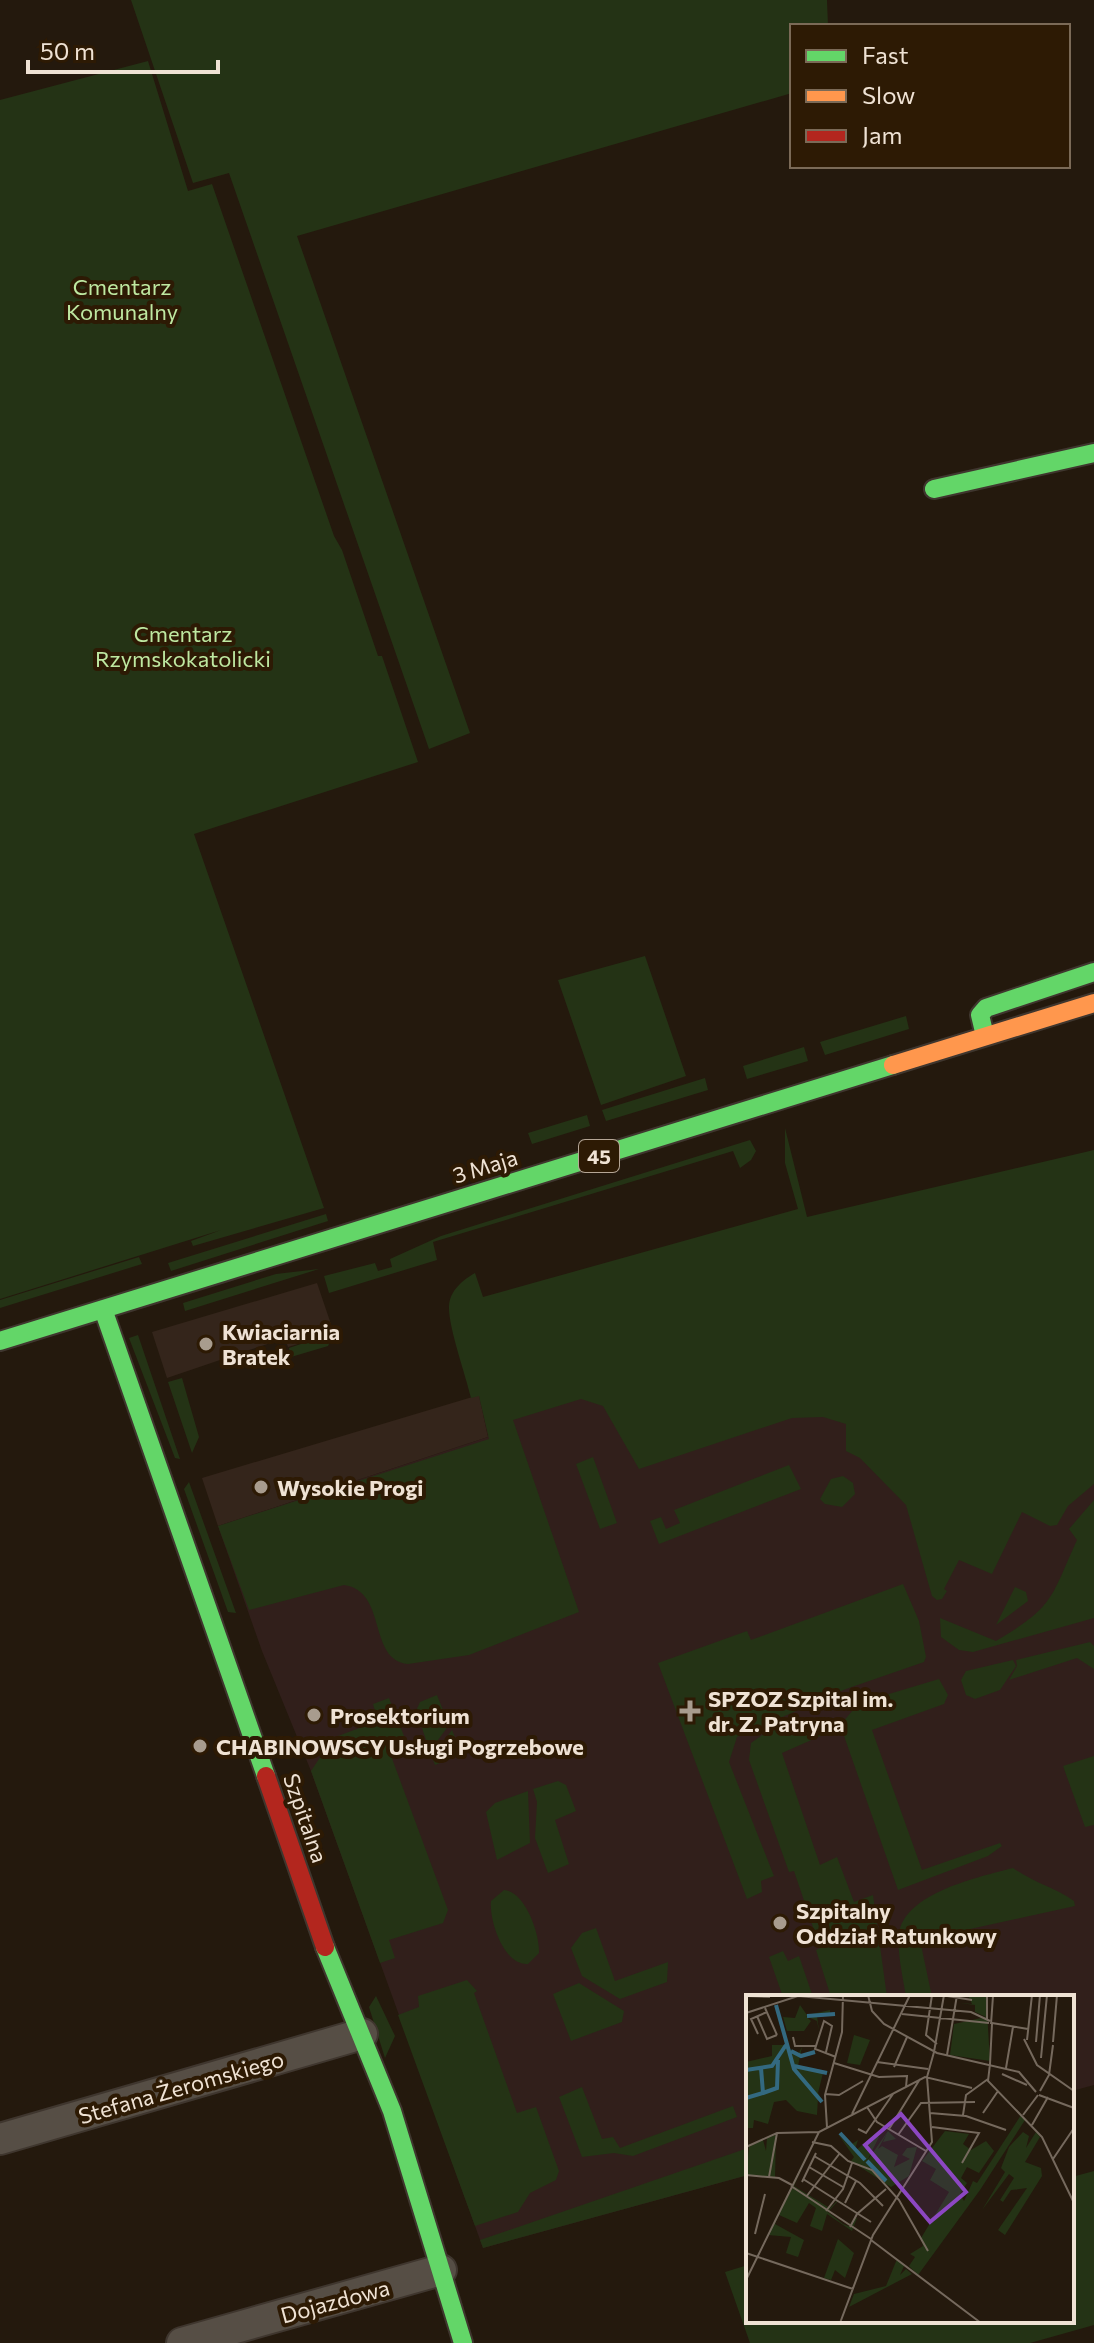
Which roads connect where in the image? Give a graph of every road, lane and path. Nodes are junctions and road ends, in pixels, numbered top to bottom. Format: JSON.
{"nodes":[{"id":1,"x":1094,"y":453,"type":"edge"},
{"id":2,"x":934,"y":489,"type":"dead end"},
{"id":3,"x":1094,"y":972,"type":"edge"},
{"id":4,"x":1094,"y":1003,"type":"edge"},
{"id":5,"x":985,"y":1036,"type":"junction"},
{"id":6,"x":103,"y":1309,"type":"junction"},
{"id":7,"x":0,"y":1341,"type":"edge"},
{"id":8,"x":362,"y":2034,"type":"junction"},
{"id":9,"x":0,"y":2139,"type":"edge"},
{"id":10,"x":441,"y":2270,"type":"junction"},
{"id":11,"x":182,"y":2343,"type":"edge"},
{"id":12,"x":463,"y":2343,"type":"edge"}],
"edges":[{"from":1,"to":2,"type":"street"},
{"from":3,"to":5,"type":"street"},
{"from":4,"to":5,"type":"street","name":"3 Maja","number":"45"},
{"from":5,"to":6,"type":"street","name":"3 Maja","number":"45"},
{"from":6,"to":7,"type":"street","name":"3 Maja","number":"45"},
{"from":6,"to":8,"type":"street","name":"Szpitalna"},
{"from":8,"to":9,"type":"street","name":"Stefana Żeromskiego"},
{"from":8,"to":10,"type":"street","name":"Szpitalna"},
{"from":10,"to":11,"type":"street","name":"Dojazdowa"},
{"from":10,"to":12,"type":"street","name":"Szpitalna"}]}
